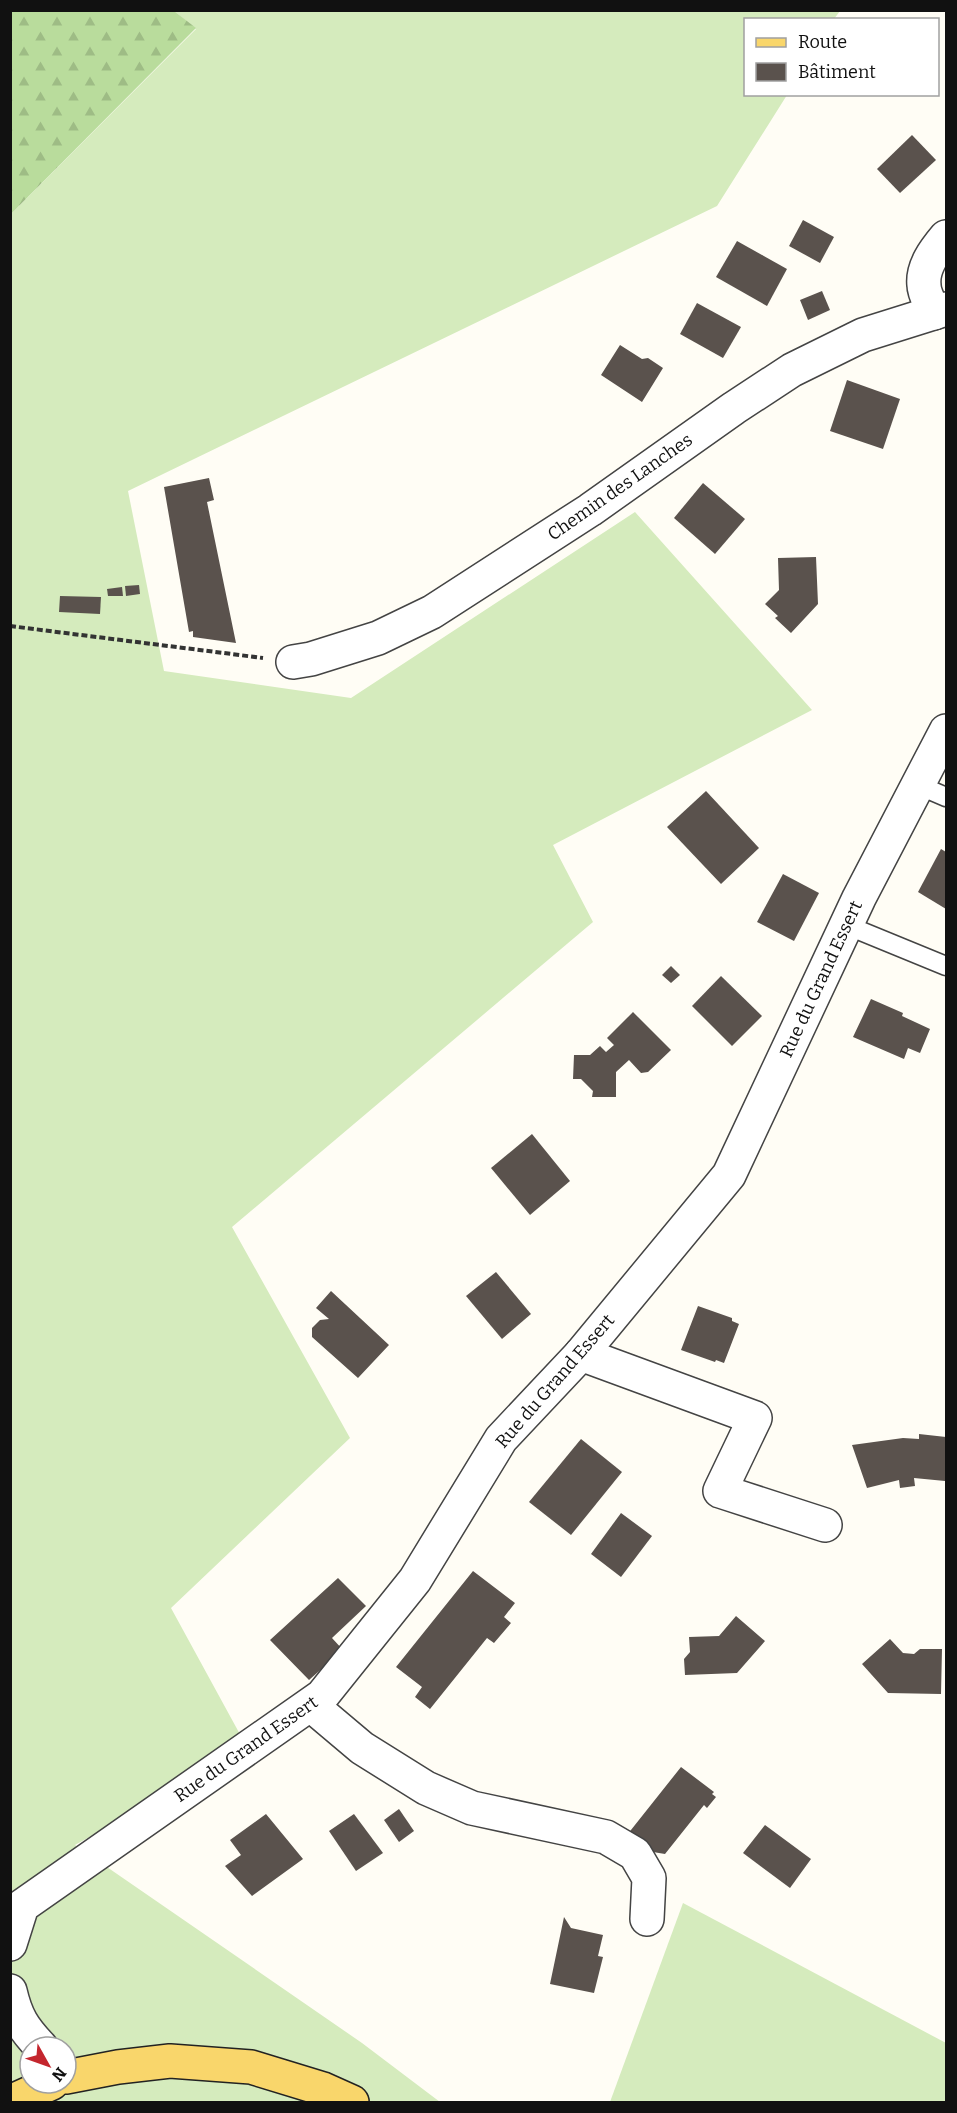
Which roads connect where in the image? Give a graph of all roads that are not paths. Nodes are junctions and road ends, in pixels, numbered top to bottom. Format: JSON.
{"nodes":[{"id":1,"x":946,"y":237,"type":"edge"},
{"id":2,"x":940,"y":311,"type":"edge"},
{"id":3,"x":293,"y":662,"type":"road end"},
{"id":4,"x":946,"y":731,"type":"edge"},
{"id":5,"x":932,"y":791,"type":"edge"},
{"id":6,"x":846,"y":926,"type":"junction"},
{"id":7,"x":946,"y":966,"type":"edge"},
{"id":8,"x":581,"y":1354,"type":"junction"},
{"id":9,"x":825,"y":1525,"type":"dead end"},
{"id":10,"x":311,"y":1705,"type":"junction"},
{"id":11,"x":647,"y":1919,"type":"dead end"},
{"id":12,"x":10,"y":1944,"type":"edge"},
{"id":13,"x":10,"y":1991,"type":"edge"},
{"id":14,"x":30,"y":2035,"type":"edge"},
{"id":15,"x":78,"y":2074,"type":"edge"},
{"id":16,"x":25,"y":2095,"type":"edge"},
{"id":17,"x":10,"y":2102,"type":"edge"},
{"id":18,"x":352,"y":2103,"type":"edge"}],
"edges":[{"from":1,"to":2,"type":"street"},
{"from":2,"to":3,"type":"street","name":"Chemin des Lanches"},
{"from":4,"to":5,"type":"street","name":"Rue du Grand Essert"},
{"from":5,"to":6,"type":"street","name":"Rue du Grand Essert"},
{"from":6,"to":7,"type":"lane"},
{"from":6,"to":8,"type":"street","name":"Rue du Grand Essert"},
{"from":8,"to":9,"type":"street"},
{"from":8,"to":10,"type":"street","name":"Rue du Grand Essert"},
{"from":10,"to":11,"type":"street"},
{"from":10,"to":12,"type":"street","name":"Rue du Grand Essert"},
{"from":13,"to":14,"type":"street"},
{"from":15,"to":18,"type":"main road"},
{"from":16,"to":17,"type":"main road"}]}
